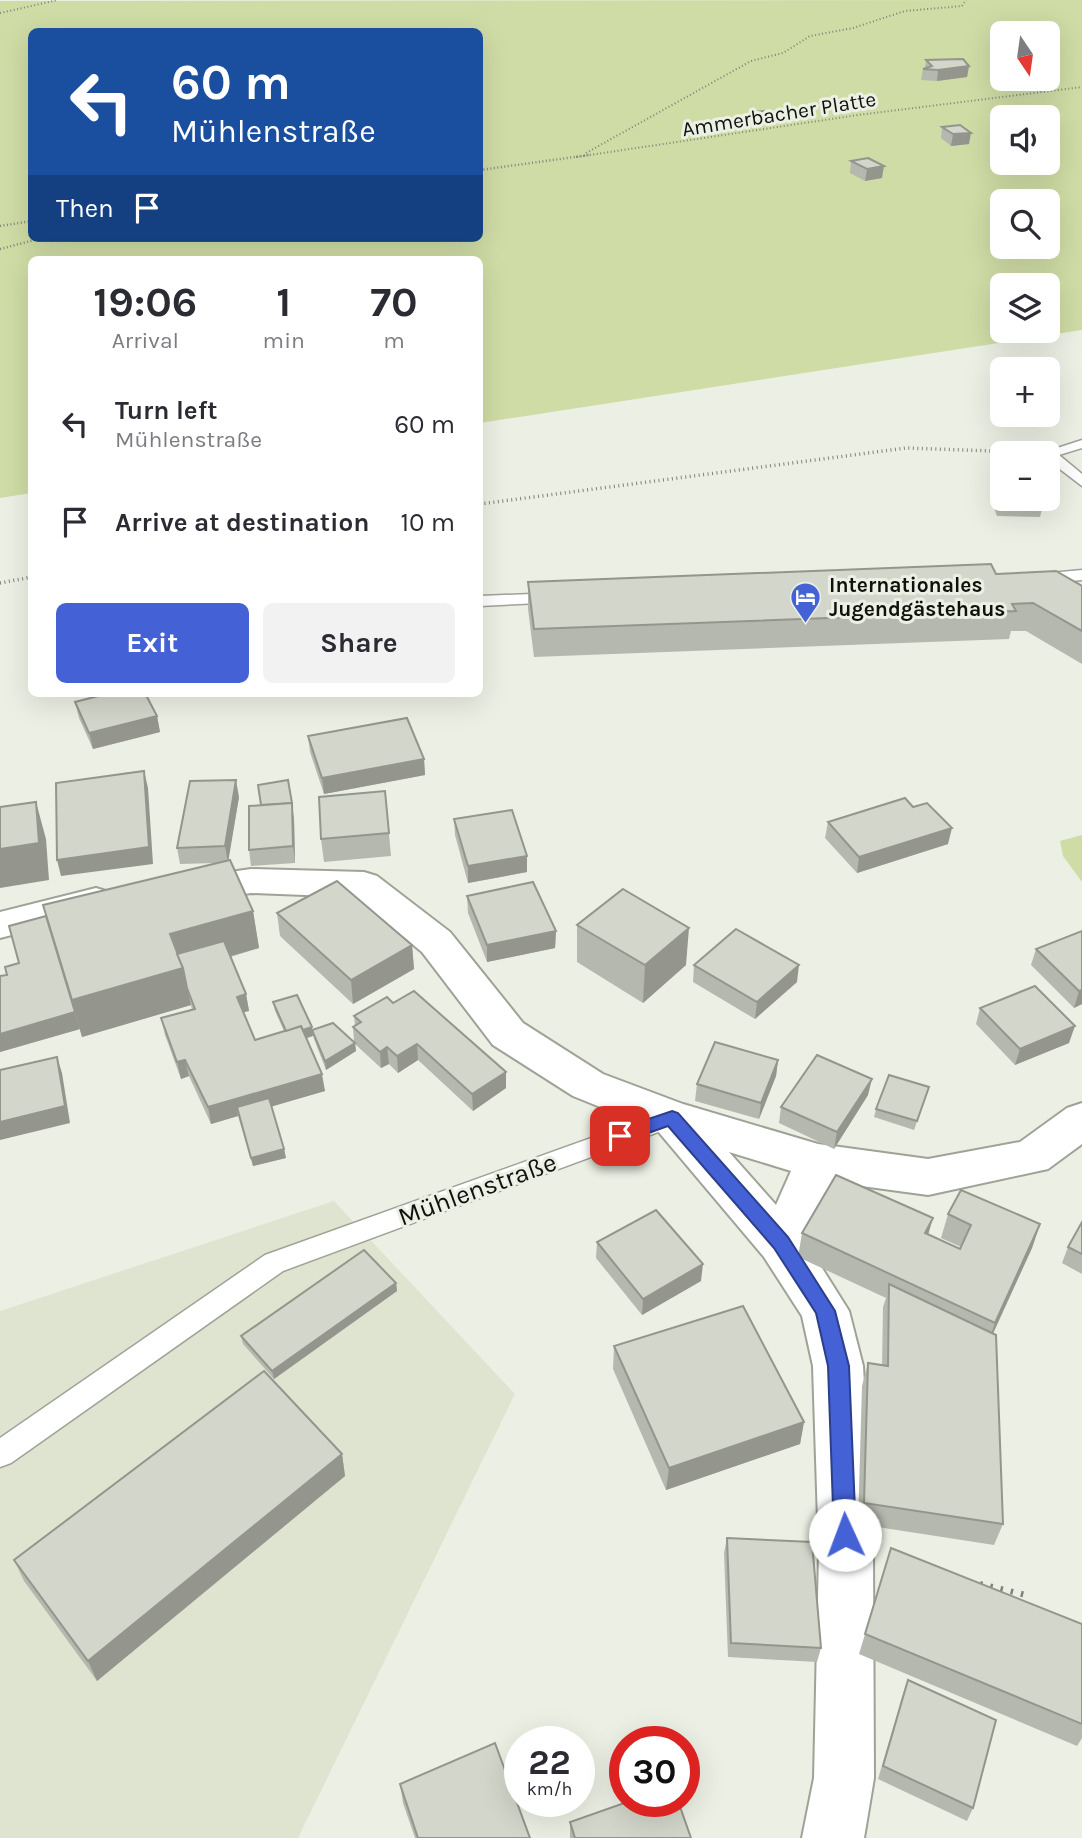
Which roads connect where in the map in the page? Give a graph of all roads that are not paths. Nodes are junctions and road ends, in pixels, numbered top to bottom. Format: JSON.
{"nodes":[{"id":1,"x":1082,"y":444,"type":"edge"},
{"id":2,"x":1060,"y":450,"type":"edge"},
{"id":3,"x":1060,"y":463,"type":"edge"},
{"id":4,"x":1082,"y":482,"type":"edge"},
{"id":5,"x":1082,"y":575,"type":"edge"},
{"id":6,"x":1021,"y":579,"type":"edge"},
{"id":7,"x":577,"y":597,"type":"edge"},
{"id":8,"x":483,"y":601,"type":"edge"},
{"id":9,"x":0,"y":925,"type":"edge"},
{"id":10,"x":672,"y":1118,"type":"junction"},
{"id":11,"x":1082,"y":1120,"type":"edge"},
{"id":12,"x":818,"y":1163,"type":"junction"},
{"id":13,"x":781,"y":1243,"type":"junction"},
{"id":14,"x":1,"y":1454,"type":"edge"},
{"id":15,"x":833,"y":1838,"type":"edge"}],
"edges":[{"from":1,"to":2,"type":"lane"},
{"from":3,"to":4,"type":"lane"},
{"from":5,"to":6,"type":"lane"},
{"from":7,"to":8,"type":"lane"},
{"from":9,"to":10,"type":"street"},
{"from":10,"to":12,"type":"street"},
{"from":10,"to":13,"type":"street"},
{"from":10,"to":14,"type":"lane","name":"Mühlenstraße"},
{"from":11,"to":12,"type":"street"},
{"from":12,"to":13,"type":"street"},
{"from":13,"to":15,"type":"street"}]}
